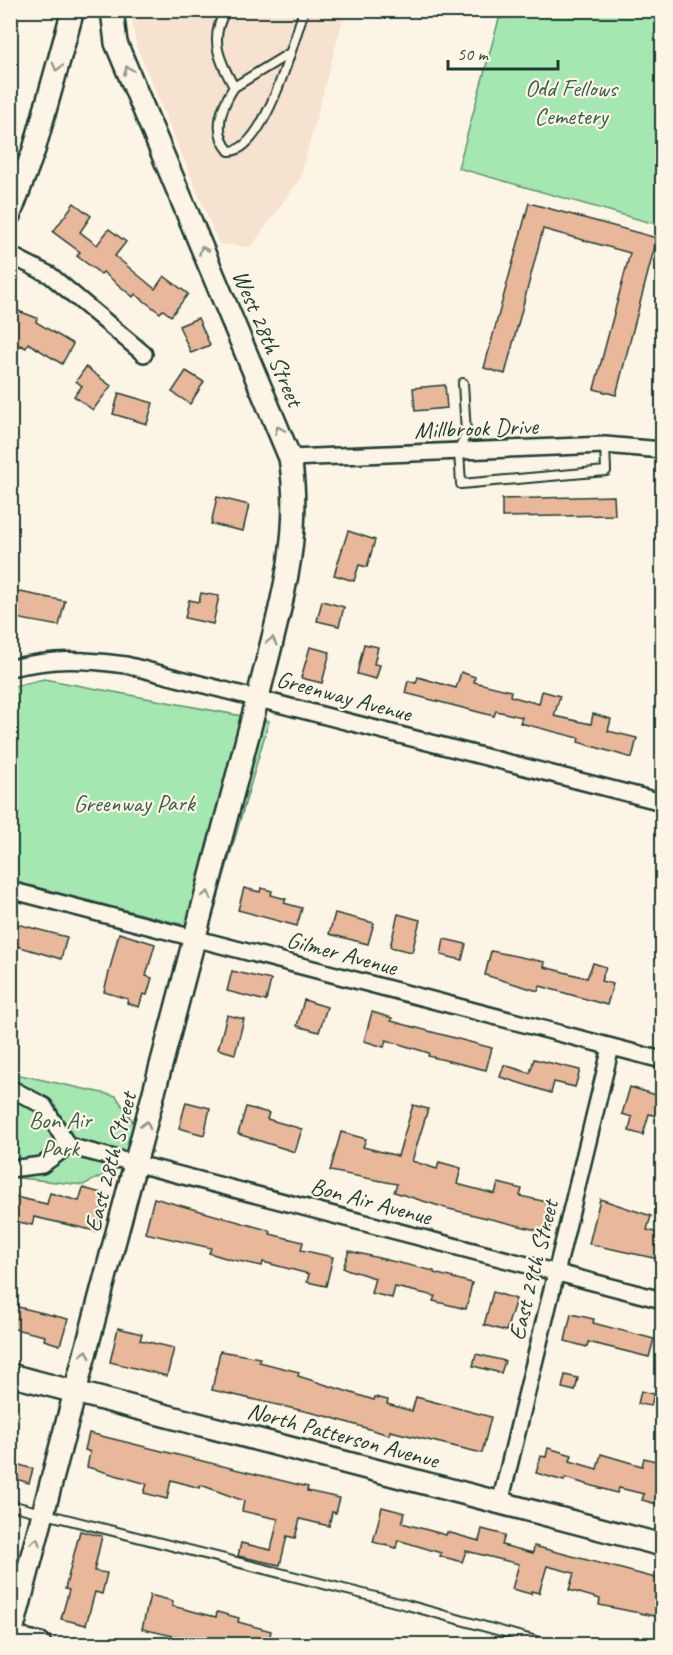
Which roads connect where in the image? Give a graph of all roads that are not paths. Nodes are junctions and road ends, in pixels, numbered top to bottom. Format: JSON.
{"nodes":[{"id":1,"x":73,"y":10,"type":"edge"},
{"id":2,"x":112,"y":10,"type":"edge"},
{"id":3,"x":226,"y":10,"type":"edge"},
{"id":4,"x":304,"y":10,"type":"edge"},
{"id":5,"x":290,"y":53,"type":"junction"},
{"id":6,"x":234,"y":87,"type":"junction"},
{"id":7,"x":10,"y":214,"type":"edge"},
{"id":8,"x":10,"y":255,"type":"edge"},
{"id":9,"x":144,"y":354,"type":"dead end"},
{"id":10,"x":463,"y":383,"type":"dead end"},
{"id":11,"x":605,"y":445,"type":"junction"},
{"id":12,"x":663,"y":450,"type":"edge"},
{"id":13,"x":459,"y":451,"type":"junction"},
{"id":14,"x":290,"y":458,"type":"junction"},
{"id":15,"x":10,"y":668,"type":"edge"},
{"id":16,"x":258,"y":697,"type":"junction"},
{"id":17,"x":663,"y":802,"type":"edge"},
{"id":18,"x":10,"y":890,"type":"edge"},
{"id":19,"x":196,"y":937,"type":"junction"},
{"id":20,"x":611,"y":1047,"type":"junction"},
{"id":21,"x":663,"y":1060,"type":"edge"},
{"id":22,"x":10,"y":1088,"type":"edge"},
{"id":23,"x":68,"y":1146,"type":"junction"},
{"id":24,"x":136,"y":1162,"type":"junction"},
{"id":25,"x":10,"y":1169,"type":"edge"},
{"id":26,"x":555,"y":1273,"type":"junction"},
{"id":27,"x":663,"y":1300,"type":"edge"},
{"id":28,"x":10,"y":1374,"type":"edge"},
{"id":29,"x":76,"y":1391,"type":"junction"},
{"id":30,"x":500,"y":1503,"type":"junction"},
{"id":31,"x":10,"y":1505,"type":"edge"},
{"id":32,"x":44,"y":1513,"type":"junction"},
{"id":33,"x":663,"y":1545,"type":"edge"},
{"id":34,"x":11,"y":1638,"type":"edge"},
{"id":35,"x":40,"y":1644,"type":"edge"},
{"id":36,"x":547,"y":1644,"type":"edge"}],
"edges":[{"from":1,"to":7,"type":"street","one_way":true},
{"from":14,"to":2,"type":"street","name":"West 28th Street","one_way":true},
{"from":3,"to":6,"type":"lane"},
{"from":4,"to":5,"type":"lane"},
{"from":5,"to":6,"type":"lane"},
{"from":5,"to":6,"type":"lane"},
{"from":8,"to":9,"type":"street"},
{"from":10,"to":13,"type":"lane"},
{"from":11,"to":12,"type":"street","name":"Millbrook Drive"},
{"from":11,"to":13,"type":"street","name":"Millbrook Drive"},
{"from":11,"to":13,"type":"lane"},
{"from":13,"to":14,"type":"street","name":"Millbrook Drive"},
{"from":16,"to":14,"type":"street","name":"West 28th Street","one_way":true},
{"from":15,"to":16,"type":"street","name":"Greenway Avenue"},
{"from":16,"to":17,"type":"street","name":"Greenway Avenue"},
{"from":19,"to":16,"type":"street","name":"East 28th Street","one_way":true},
{"from":18,"to":19,"type":"street","name":"Gilmer Avenue"},
{"from":19,"to":20,"type":"street","name":"Gilmer Avenue"},
{"from":24,"to":19,"type":"street","name":"East 28th Street","one_way":true},
{"from":20,"to":21,"type":"street","name":"Gilmer Avenue"},
{"from":20,"to":26,"type":"street","name":"East 29th Street"},
{"from":22,"to":23,"type":"street"},
{"from":23,"to":24,"type":"street","name":"Bon Air Avenue"},
{"from":23,"to":25,"type":"street"},
{"from":24,"to":26,"type":"street","name":"Bon Air Avenue"},
{"from":29,"to":24,"type":"street","name":"East 28th Street","one_way":true},
{"from":26,"to":27,"type":"street","name":"Bon Air Avenue"},
{"from":26,"to":30,"type":"street","name":"East 29th Street"},
{"from":28,"to":29,"type":"street","name":"North Patterson Avenue"},
{"from":29,"to":30,"type":"street","name":"North Patterson Avenue"},
{"from":29,"to":32,"type":"street","name":"East 28th Street"},
{"from":30,"to":33,"type":"street","name":"North Patterson Avenue"},
{"from":31,"to":32,"type":"lane"},
{"from":34,"to":32,"type":"street","name":"East 28th Street","one_way":true},
{"from":32,"to":36,"type":"lane"},
{"from":34,"to":35,"type":"street"}]}
